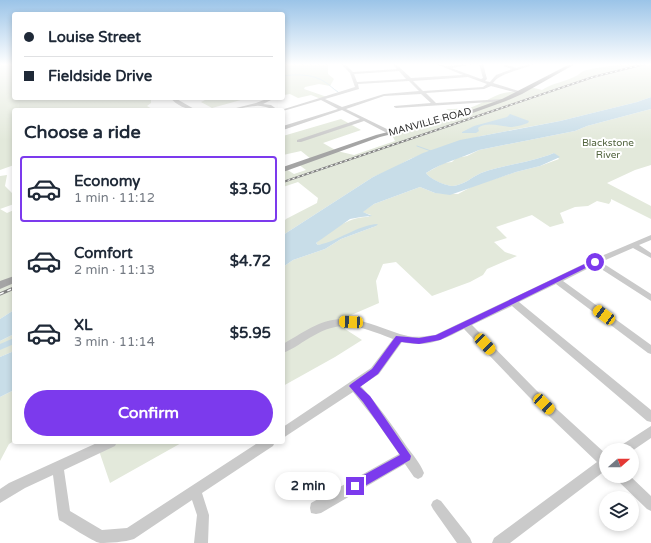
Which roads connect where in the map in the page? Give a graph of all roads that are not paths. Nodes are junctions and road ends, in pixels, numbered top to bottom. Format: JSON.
{"nodes":[{"id":1,"x":347,"y":89,"type":"edge"},
{"id":2,"x":419,"y":89,"type":"edge"},
{"id":3,"x":463,"y":89,"type":"edge"},
{"id":4,"x":507,"y":89,"type":"edge"},
{"id":5,"x":527,"y":89,"type":"edge"},
{"id":6,"x":422,"y":92,"type":"junction"},
{"id":7,"x":520,"y":93,"type":"junction"},
{"id":8,"x":322,"y":99,"type":"junction"},
{"id":9,"x":174,"y":100,"type":"edge"},
{"id":10,"x":268,"y":100,"type":"edge"},
{"id":11,"x":504,"y":100,"type":"junction"},
{"id":12,"x":257,"y":104,"type":"junction"},
{"id":13,"x":434,"y":104,"type":"junction"},
{"id":14,"x":396,"y":107,"type":"dead end"},
{"id":15,"x":190,"y":108,"type":"edge"},
{"id":16,"x":239,"y":108,"type":"edge"},
{"id":17,"x":272,"y":108,"type":"edge"},
{"id":18,"x":285,"y":109,"type":"edge"},
{"id":19,"x":342,"y":109,"type":"junction"},
{"id":20,"x":363,"y":120,"type":"junction"},
{"id":21,"x":285,"y":127,"type":"edge"},
{"id":22,"x":389,"y":132,"type":"junction"},
{"id":23,"x":299,"y":141,"type":"dead end"},
{"id":24,"x":285,"y":169,"type":"edge"},
{"id":25,"x":651,"y":237,"type":"edge"},
{"id":26,"x":634,"y":245,"type":"junction"},
{"id":27,"x":651,"y":256,"type":"edge"},
{"id":28,"x":595,"y":262,"type":"junction"},
{"id":29,"x":12,"y":280,"type":"edge"},
{"id":30,"x":557,"y":280,"type":"junction"},
{"id":31,"x":0,"y":285,"type":"edge"},
{"id":32,"x":651,"y":298,"type":"edge"},
{"id":33,"x":512,"y":301,"type":"junction"},
{"id":34,"x":465,"y":324,"type":"junction"},
{"id":35,"x":399,"y":339,"type":"junction"},
{"id":36,"x":285,"y":348,"type":"edge"},
{"id":37,"x":651,"y":350,"type":"edge"},
{"id":38,"x":354,"y":386,"type":"junction"},
{"id":39,"x":651,"y":417,"type":"edge"},
{"id":40,"x":285,"y":432,"type":"edge"},
{"id":41,"x":651,"y":432,"type":"edge"},
{"id":42,"x":634,"y":443,"type":"edge"},
{"id":43,"x":107,"y":444,"type":"edge"},
{"id":44,"x":266,"y":444,"type":"edge"},
{"id":45,"x":599,"y":455,"type":"edge"},
{"id":46,"x":407,"y":456,"type":"junction"},
{"id":47,"x":58,"y":467,"type":"junction"},
{"id":48,"x":599,"y":467,"type":"edge"},
{"id":49,"x":418,"y":473,"type":"dead end"},
{"id":50,"x":628,"y":483,"type":"edge"},
{"id":51,"x":194,"y":491,"type":"junction"},
{"id":52,"x":0,"y":497,"type":"edge"},
{"id":53,"x":437,"y":505,"type":"dead end"},
{"id":54,"x":651,"y":506,"type":"edge"},
{"id":55,"x":316,"y":508,"type":"dead end"},
{"id":56,"x":201,"y":543,"type":"edge"},
{"id":57,"x":465,"y":543,"type":"edge"},
{"id":58,"x":499,"y":543,"type":"edge"}],
"edges":[{"from":1,"to":8,"type":"street"},
{"from":2,"to":6,"type":"street"},
{"from":3,"to":6,"type":"street"},
{"from":4,"to":7,"type":"street"},
{"from":5,"to":7,"type":"main road","name":"MANVILLE ROAD"},
{"from":6,"to":13,"type":"street"},
{"from":6,"to":19,"type":"street"},
{"from":7,"to":11,"type":"main road","name":"MANVILLE ROAD"},
{"from":8,"to":18,"type":"street"},
{"from":8,"to":19,"type":"street"},
{"from":9,"to":15,"type":"street"},
{"from":10,"to":12,"type":"street"},
{"from":11,"to":13,"type":"street"},
{"from":11,"to":22,"type":"main road","name":"MANVILLE ROAD"},
{"from":12,"to":16,"type":"street"},
{"from":12,"to":17,"type":"street"},
{"from":13,"to":14,"type":"street"},
{"from":19,"to":20,"type":"street"},
{"from":19,"to":21,"type":"street"},
{"from":20,"to":22,"type":"street"},
{"from":20,"to":23,"type":"street"},
{"from":22,"to":24,"type":"main road","name":"MANVILLE ROAD"},
{"from":25,"to":26,"type":"street"},
{"from":26,"to":27,"type":"street"},
{"from":26,"to":28,"type":"street"},
{"from":28,"to":30,"type":"street"},
{"from":28,"to":32,"type":"street"},
{"from":29,"to":31,"type":"main road"},
{"from":30,"to":33,"type":"street"},
{"from":30,"to":37,"type":"street"},
{"from":33,"to":34,"type":"street"},
{"from":33,"to":39,"type":"street"},
{"from":34,"to":35,"type":"street"},
{"from":34,"to":45,"type":"street"},
{"from":35,"to":36,"type":"street"},
{"from":35,"to":38,"type":"street"},
{"from":38,"to":40,"type":"street"},
{"from":38,"to":46,"type":"street"},
{"from":41,"to":42,"type":"street"},
{"from":43,"to":47,"type":"street"},
{"from":44,"to":51,"type":"street"},
{"from":46,"to":49,"type":"street"},
{"from":46,"to":55,"type":"street"},
{"from":47,"to":51,"type":"street"},
{"from":47,"to":52,"type":"street"},
{"from":48,"to":58,"type":"street"},
{"from":50,"to":54,"type":"street"},
{"from":51,"to":56,"type":"street"},
{"from":53,"to":57,"type":"street"}]}
